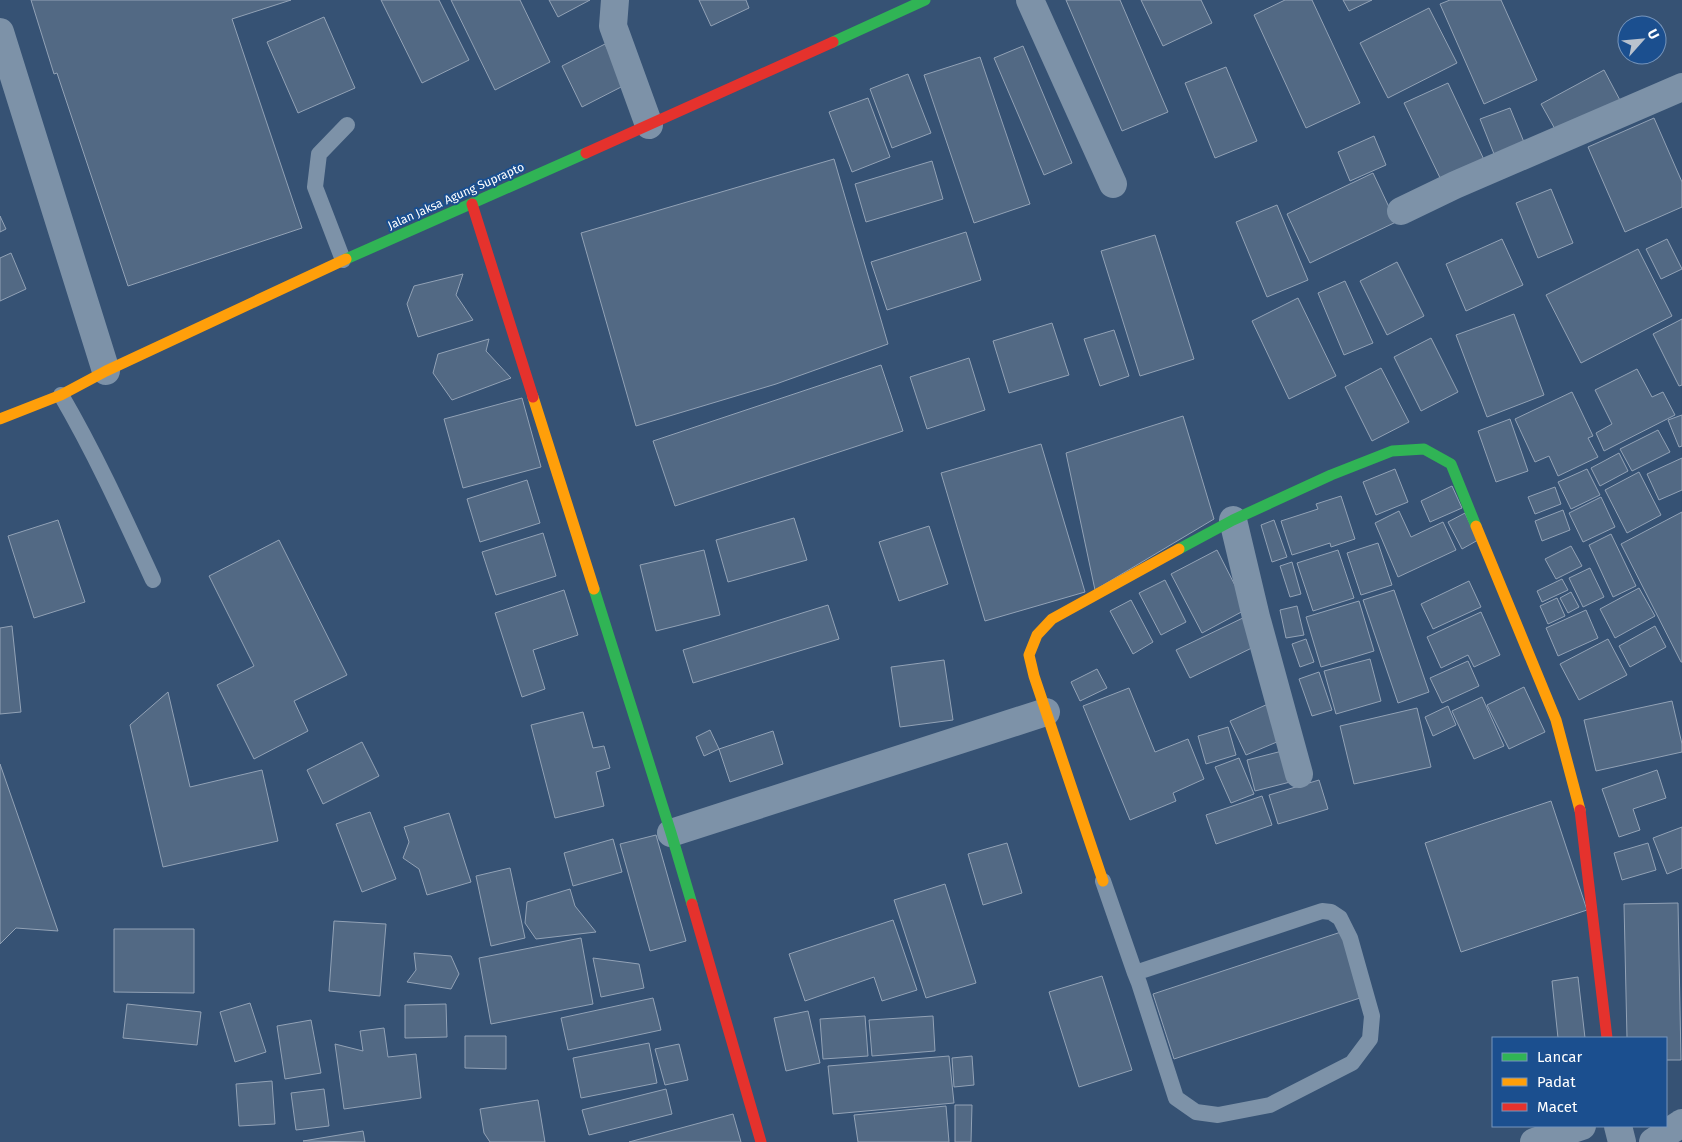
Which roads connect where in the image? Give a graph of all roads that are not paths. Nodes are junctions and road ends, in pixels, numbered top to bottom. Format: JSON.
{"nodes":[{"id":1,"x":615,"y":0,"type":"edge"},
{"id":2,"x":924,"y":0,"type":"edge"},
{"id":3,"x":1030,"y":0,"type":"edge"},
{"id":4,"x":0,"y":32,"type":"edge"},
{"id":5,"x":1682,"y":87,"type":"edge"},
{"id":6,"x":346,"y":125,"type":"dead end"},
{"id":7,"x":649,"y":125,"type":"junction"},
{"id":8,"x":1113,"y":184,"type":"dead end"},
{"id":9,"x":472,"y":204,"type":"junction"},
{"id":10,"x":1401,"y":211,"type":"dead end"},
{"id":11,"x":343,"y":260,"type":"junction"},
{"id":12,"x":106,"y":371,"type":"junction"},
{"id":13,"x":61,"y":395,"type":"junction"},
{"id":14,"x":0,"y":419,"type":"edge"},
{"id":15,"x":1233,"y":520,"type":"junction"},
{"id":16,"x":153,"y":580,"type":"dead end"},
{"id":17,"x":1046,"y":712,"type":"junction"},
{"id":18,"x":1299,"y":774,"type":"dead end"},
{"id":19,"x":671,"y":833,"type":"junction"},
{"id":20,"x":1103,"y":881,"type":"joint"},
{"id":21,"x":1135,"y":973,"type":"junction"},
{"id":22,"x":1607,"y":1037,"type":"edge"},
{"id":23,"x":1667,"y":1114,"type":"edge"},
{"id":24,"x":1682,"y":1114,"type":"edge"},
{"id":25,"x":1682,"y":1123,"type":"edge"},
{"id":26,"x":1579,"y":1127,"type":"edge"},
{"id":27,"x":1618,"y":1127,"type":"edge"},
{"id":28,"x":762,"y":1142,"type":"edge"},
{"id":29,"x":1534,"y":1142,"type":"edge"},
{"id":30,"x":1622,"y":1142,"type":"edge"},
{"id":31,"x":1653,"y":1142,"type":"edge"}],
"edges":[{"from":1,"to":7,"type":"street"},
{"from":2,"to":7,"type":"street","name":"Jalan Jaksa Agung Suprapto"},
{"from":3,"to":8,"type":"street"},
{"from":4,"to":12,"type":"street"},
{"from":5,"to":10,"type":"street"},
{"from":6,"to":11,"type":"lane"},
{"from":7,"to":9,"type":"street","name":"Jalan Jaksa Agung Suprapto"},
{"from":9,"to":11,"type":"street","name":"Jalan Jaksa Agung Suprapto"},
{"from":9,"to":19,"type":"street"},
{"from":11,"to":12,"type":"street","name":"Jalan Jaksa Agung Suprapto"},
{"from":12,"to":13,"type":"street","name":"Jalan Jaksa Agung Suprapto"},
{"from":13,"to":14,"type":"street","name":"Jalan Jaksa Agung Suprapto"},
{"from":13,"to":16,"type":"lane"},
{"from":15,"to":17,"type":"street"},
{"from":15,"to":18,"type":"street"},
{"from":15,"to":22,"type":"street"},
{"from":17,"to":19,"type":"street"},
{"from":17,"to":20,"type":"street"},
{"from":19,"to":28,"type":"street"},
{"from":20,"to":21,"type":"lane"},
{"from":21,"to":21,"type":"lane"},
{"from":23,"to":24,"type":"street"},
{"from":25,"to":31,"type":"street"},
{"from":26,"to":29,"type":"street"},
{"from":27,"to":30,"type":"street"}]}
